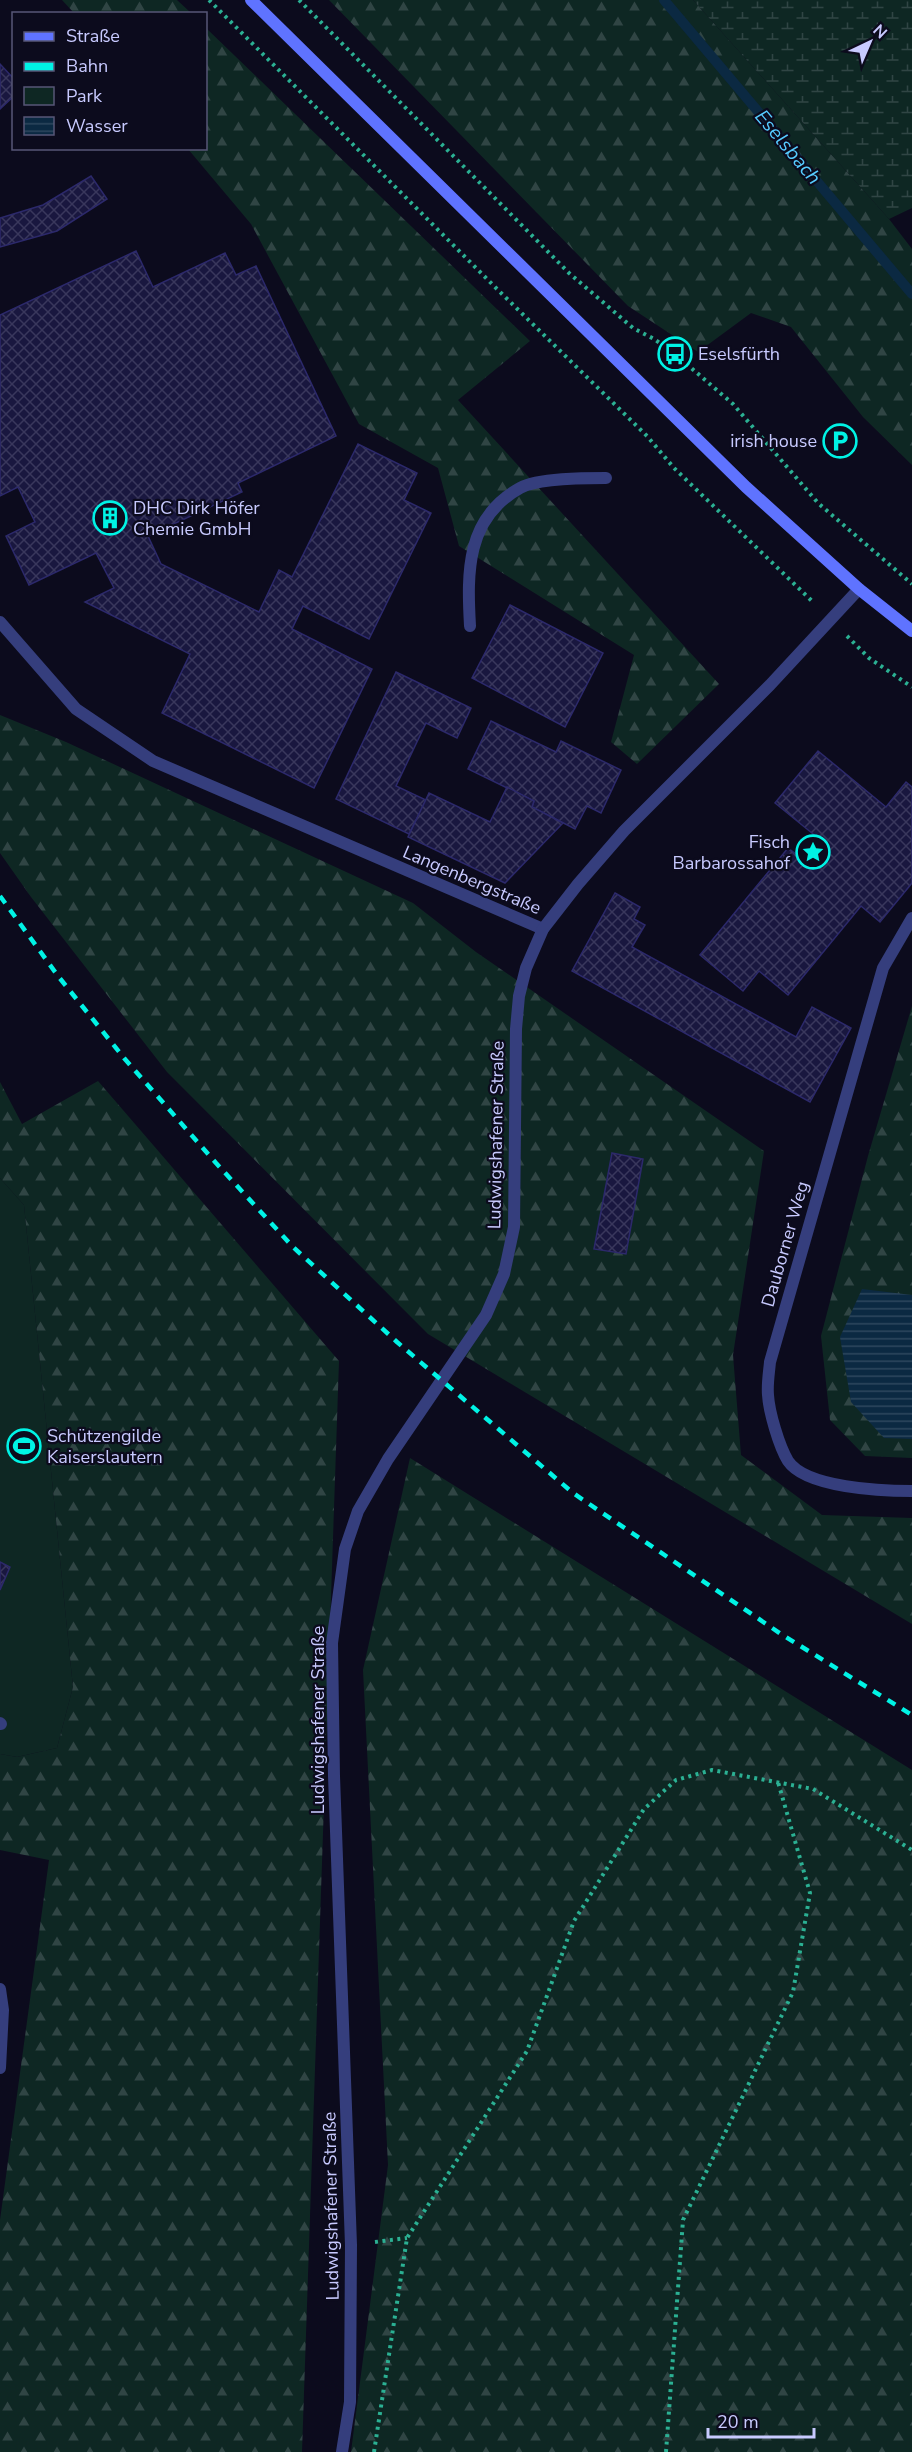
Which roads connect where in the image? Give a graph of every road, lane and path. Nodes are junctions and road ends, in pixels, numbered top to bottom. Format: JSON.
{"nodes":[{"id":1,"x":209,"y":0,"type":"edge"},
{"id":2,"x":252,"y":0,"type":"edge"},
{"id":3,"x":299,"y":0,"type":"edge"},
{"id":4,"x":606,"y":478,"type":"dead end"},
{"id":5,"x":912,"y":584,"type":"edge"},
{"id":6,"x":859,"y":590,"type":"junction"},
{"id":7,"x":832,"y":621,"type":"junction"},
{"id":8,"x":0,"y":622,"type":"edge"},
{"id":9,"x":470,"y":626,"type":"dead end"},
{"id":10,"x":912,"y":631,"type":"edge"},
{"id":11,"x":912,"y":687,"type":"edge"},
{"id":12,"x":912,"y":918,"type":"edge"},
{"id":13,"x":543,"y":929,"type":"junction"},
{"id":14,"x":912,"y":1491,"type":"edge"},
{"id":15,"x":778,"y":1781,"type":"junction"},
{"id":16,"x":912,"y":1850,"type":"edge"},
{"id":17,"x":0,"y":1989,"type":"edge"},
{"id":18,"x":0,"y":2068,"type":"edge"},
{"id":19,"x":406,"y":2238,"type":"junction"},
{"id":20,"x":351,"y":2245,"type":"junction"},
{"id":21,"x":342,"y":2452,"type":"edge"},
{"id":22,"x":374,"y":2452,"type":"edge"},
{"id":23,"x":666,"y":2452,"type":"edge"}],
"edges":[{"from":1,"to":7,"type":"path"},
{"from":2,"to":6,"type":"main road"},
{"from":3,"to":5,"type":"path"},
{"from":4,"to":9,"type":"street"},
{"from":6,"to":7,"type":"street","name":"Langenbergstraße"},
{"from":6,"to":10,"type":"main road"},
{"from":7,"to":11,"type":"path"},
{"from":7,"to":13,"type":"street","name":"Langenbergstraße"},
{"from":8,"to":13,"type":"street","name":"Langenbergstraße"},
{"from":12,"to":14,"type":"street","name":"Dauborner Weg"},
{"from":13,"to":20,"type":"street","name":"Ludwigshafener Straße"},
{"from":15,"to":16,"type":"path"},
{"from":15,"to":19,"type":"path"},
{"from":15,"to":23,"type":"path"},
{"from":17,"to":18,"type":"street"},
{"from":19,"to":20,"type":"path"},
{"from":19,"to":22,"type":"path"},
{"from":20,"to":21,"type":"street","name":"Ludwigshafener Straße"}]}
